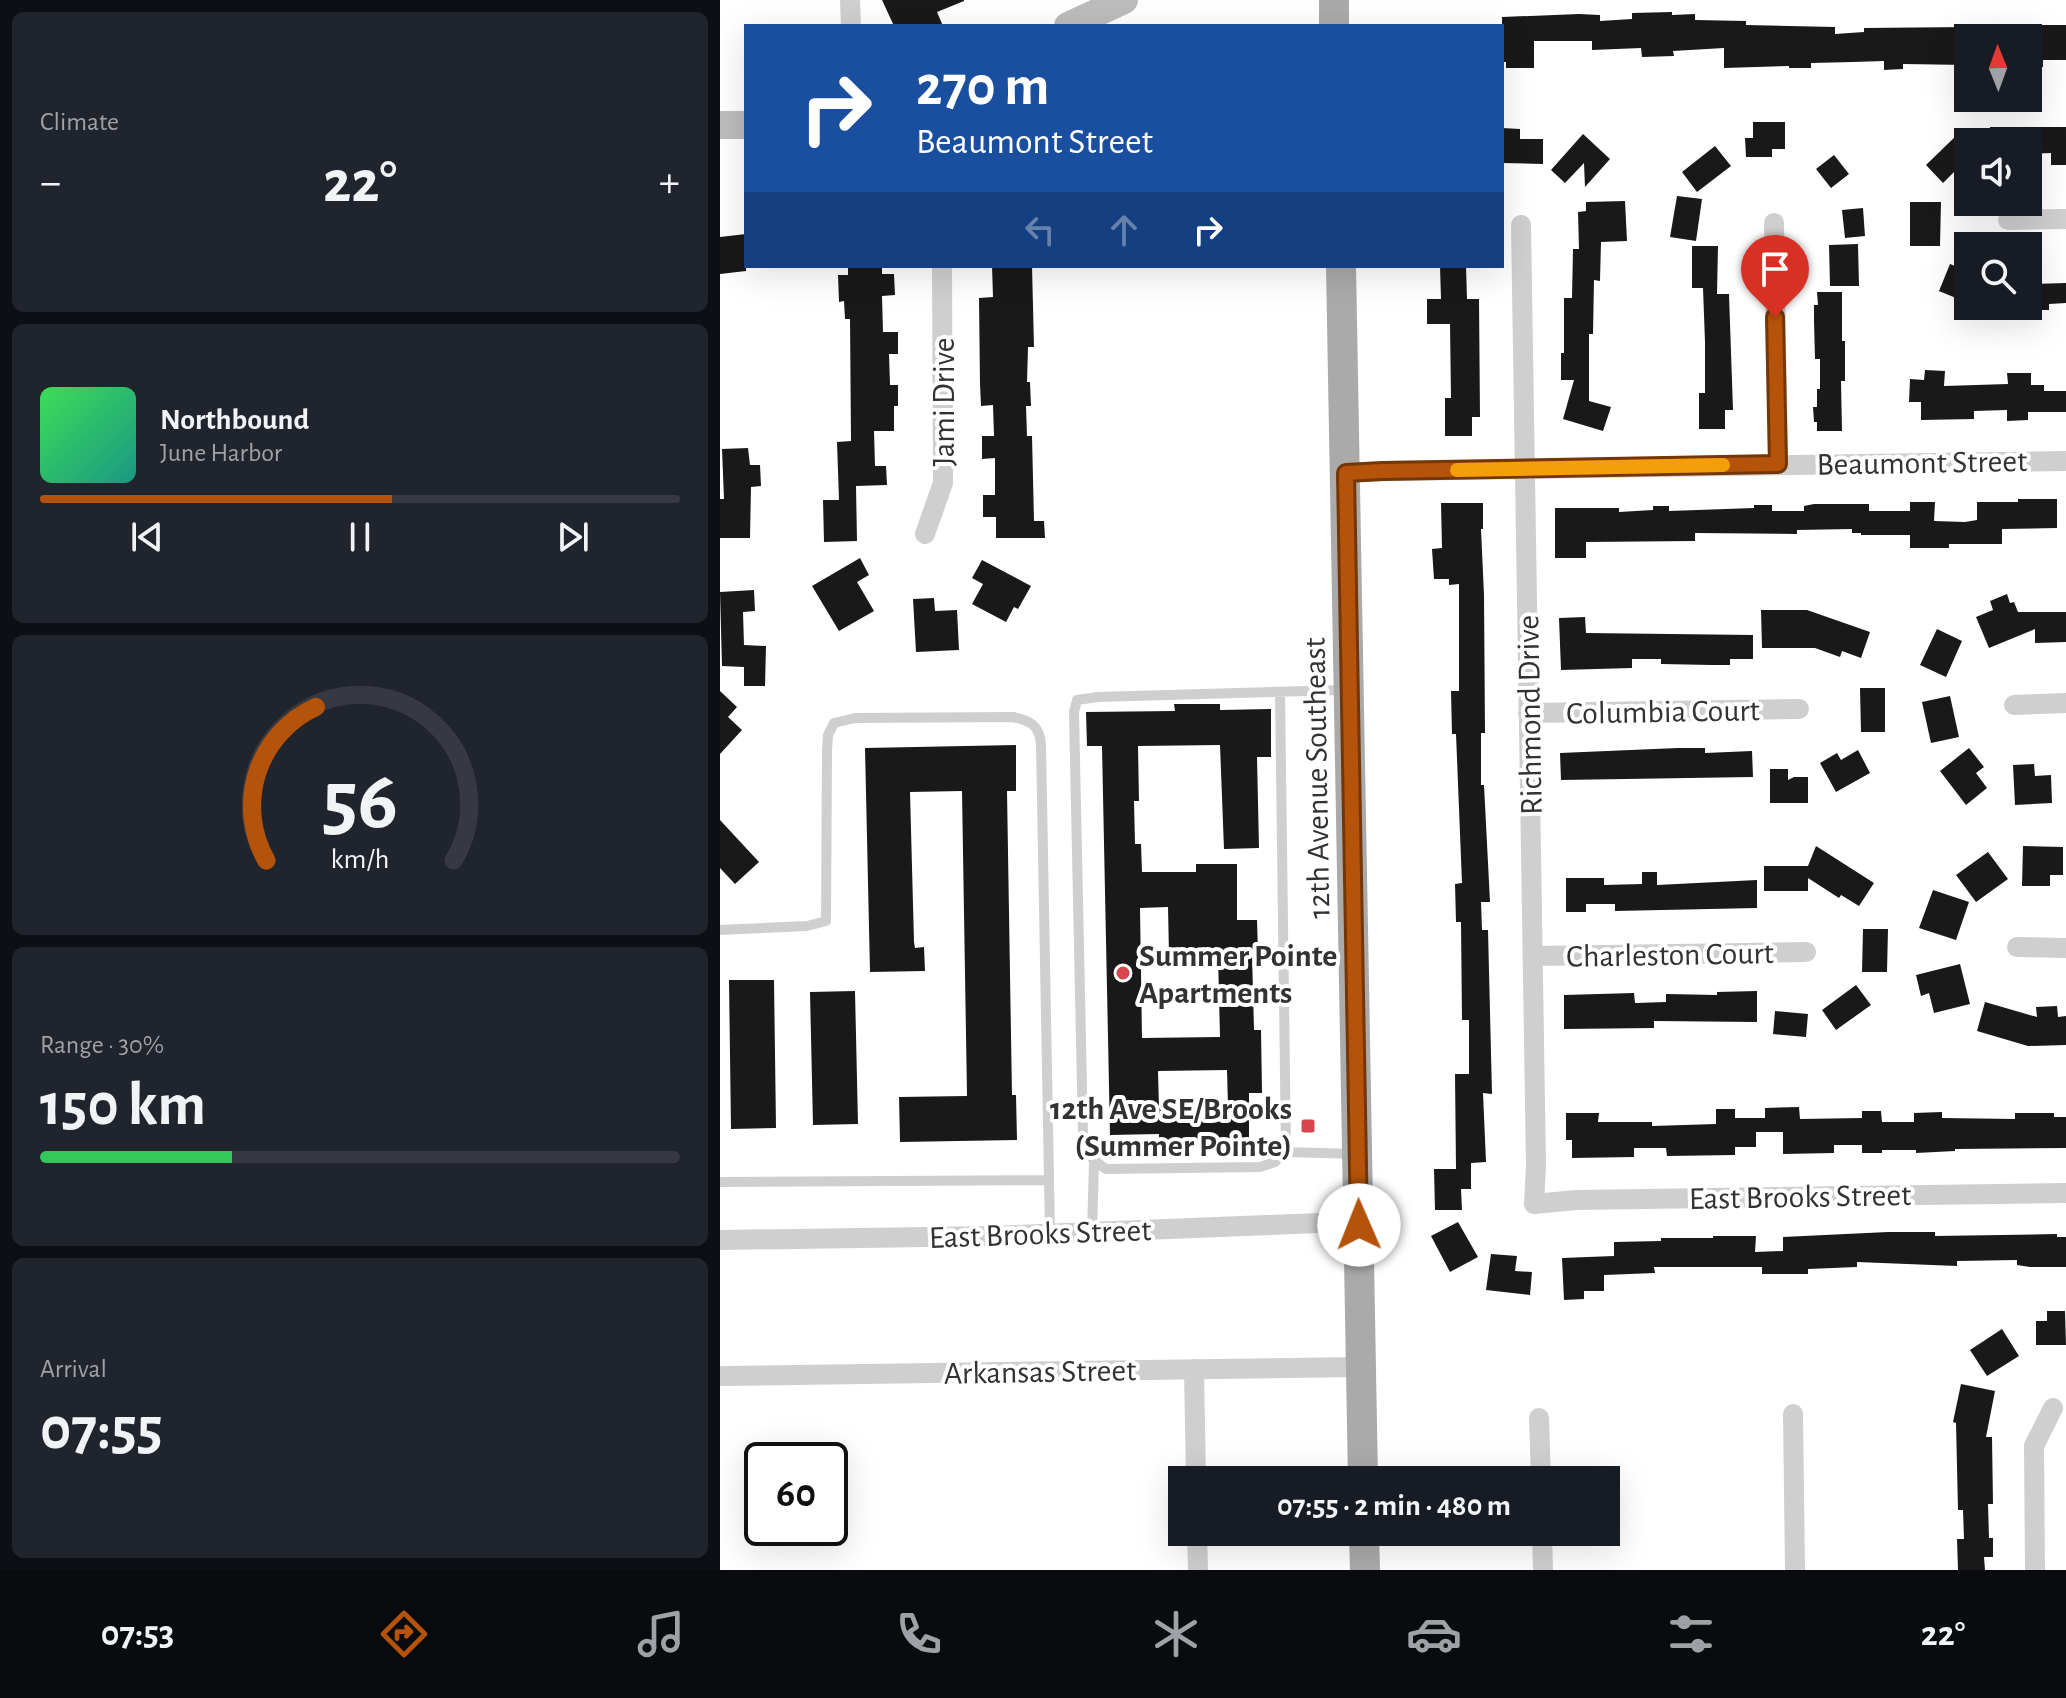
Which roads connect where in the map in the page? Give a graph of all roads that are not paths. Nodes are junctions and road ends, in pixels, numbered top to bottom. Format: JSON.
{"nodes":[{"id":1,"x":850,"y":0,"type":"edge"},
{"id":2,"x":1124,"y":0,"type":"edge"},
{"id":3,"x":1334,"y":0,"type":"edge"},
{"id":4,"x":851,"y":24,"type":"edge"},
{"id":5,"x":1072,"y":24,"type":"edge"},
{"id":6,"x":1334,"y":24,"type":"edge"},
{"id":7,"x":720,"y":125,"type":"edge"},
{"id":8,"x":744,"y":125,"type":"edge"},
{"id":9,"x":2066,"y":219,"type":"edge"},
{"id":10,"x":2008,"y":220,"type":"dead end"},
{"id":11,"x":1774,"y":223,"type":"dead end"},
{"id":12,"x":1521,"y":225,"type":"dead end"},
{"id":13,"x":942,"y":268,"type":"edge"},
{"id":14,"x":1341,"y":268,"type":"edge"},
{"id":15,"x":2066,"y":461,"type":"edge"},
{"id":16,"x":1778,"y":464,"type":"junction"},
{"id":17,"x":1524,"y":468,"type":"junction"},
{"id":18,"x":1346,"y":473,"type":"junction"},
{"id":19,"x":925,"y":534,"type":"dead end"},
{"id":20,"x":1350,"y":690,"type":"junction"},
{"id":21,"x":1280,"y":692,"type":"junction"},
{"id":22,"x":2066,"y":703,"type":"edge"},
{"id":23,"x":2014,"y":705,"type":"dead end"},
{"id":24,"x":1799,"y":709,"type":"dead end"},
{"id":25,"x":1528,"y":713,"type":"junction"},
{"id":26,"x":720,"y":930,"type":"edge"},
{"id":27,"x":2017,"y":947,"type":"dead end"},
{"id":28,"x":2066,"y":948,"type":"edge"},
{"id":29,"x":1806,"y":952,"type":"dead end"},
{"id":30,"x":1533,"y":956,"type":"junction"},
{"id":31,"x":1286,"y":1152,"type":"junction"},
{"id":32,"x":1358,"y":1154,"type":"junction"},
{"id":33,"x":1094,"y":1161,"type":"junction"},
{"id":34,"x":1049,"y":1180,"type":"junction"},
{"id":35,"x":720,"y":1182,"type":"edge"},
{"id":36,"x":2066,"y":1193,"type":"edge"},
{"id":37,"x":1534,"y":1204,"type":"joint"},
{"id":38,"x":1359,"y":1225,"type":"junction"},
{"id":39,"x":1092,"y":1232,"type":"junction"},
{"id":40,"x":1050,"y":1233,"type":"junction"},
{"id":41,"x":720,"y":1240,"type":"edge"},
{"id":42,"x":1361,"y":1367,"type":"junction"},
{"id":43,"x":1194,"y":1369,"type":"junction"},
{"id":44,"x":720,"y":1376,"type":"edge"},
{"id":45,"x":2053,"y":1408,"type":"dead end"},
{"id":46,"x":1793,"y":1414,"type":"dead end"},
{"id":47,"x":1539,"y":1418,"type":"dead end"},
{"id":48,"x":1196,"y":1466,"type":"edge"},
{"id":49,"x":1363,"y":1466,"type":"edge"},
{"id":50,"x":1541,"y":1466,"type":"edge"},
{"id":51,"x":1197,"y":1546,"type":"edge"},
{"id":52,"x":1364,"y":1546,"type":"edge"},
{"id":53,"x":1542,"y":1546,"type":"edge"},
{"id":54,"x":1198,"y":1570,"type":"edge"},
{"id":55,"x":1365,"y":1570,"type":"edge"},
{"id":56,"x":1543,"y":1570,"type":"edge"},
{"id":57,"x":1795,"y":1570,"type":"edge"},
{"id":58,"x":2035,"y":1570,"type":"edge"}],
"edges":[{"from":1,"to":4,"type":"street"},
{"from":2,"to":5,"type":"street"},
{"from":3,"to":6,"type":"main road"},
{"from":7,"to":8,"type":"street"},
{"from":9,"to":10,"type":"street"},
{"from":11,"to":16,"type":"street"},
{"from":12,"to":17,"type":"street","name":"Richmond Drive"},
{"from":13,"to":19,"type":"street","name":"Jami Drive"},
{"from":14,"to":18,"type":"main road","name":"12th Avenue Southeast"},
{"from":15,"to":16,"type":"street","name":"Beaumont Street"},
{"from":16,"to":17,"type":"street","name":"Beaumont Street"},
{"from":17,"to":18,"type":"street","name":"Beaumont Street"},
{"from":17,"to":25,"type":"street","name":"Richmond Drive"},
{"from":18,"to":20,"type":"main road","name":"12th Avenue Southeast"},
{"from":20,"to":21,"type":"lane"},
{"from":20,"to":32,"type":"main road","name":"12th Avenue Southeast"},
{"from":21,"to":31,"type":"lane"},
{"from":21,"to":33,"type":"lane"},
{"from":22,"to":23,"type":"street"},
{"from":24,"to":25,"type":"street","name":"Columbia Court"},
{"from":25,"to":30,"type":"street","name":"Richmond Drive"},
{"from":26,"to":34,"type":"lane"},
{"from":27,"to":28,"type":"street"},
{"from":29,"to":30,"type":"street","name":"Charleston Court"},
{"from":30,"to":37,"type":"street","name":"Richmond Drive"},
{"from":31,"to":32,"type":"lane"},
{"from":31,"to":33,"type":"lane"},
{"from":32,"to":38,"type":"main road","name":"12th Avenue Southeast"},
{"from":33,"to":39,"type":"lane"},
{"from":34,"to":35,"type":"lane"},
{"from":34,"to":40,"type":"lane"},
{"from":36,"to":37,"type":"street","name":"East Brooks Street"},
{"from":38,"to":39,"type":"street","name":"East Brooks Street"},
{"from":38,"to":42,"type":"main road","name":"12th Avenue Southeast"},
{"from":39,"to":40,"type":"street","name":"East Brooks Street"},
{"from":40,"to":41,"type":"street","name":"East Brooks Street"},
{"from":42,"to":43,"type":"street","name":"Arkansas Street"},
{"from":42,"to":49,"type":"main road","name":"12th Avenue Southeast"},
{"from":43,"to":44,"type":"street","name":"Arkansas Street"},
{"from":43,"to":48,"type":"street"},
{"from":45,"to":58,"type":"street"},
{"from":46,"to":57,"type":"street"},
{"from":47,"to":50,"type":"street"},
{"from":51,"to":54,"type":"street"},
{"from":52,"to":55,"type":"main road"},
{"from":53,"to":56,"type":"street"}]}
